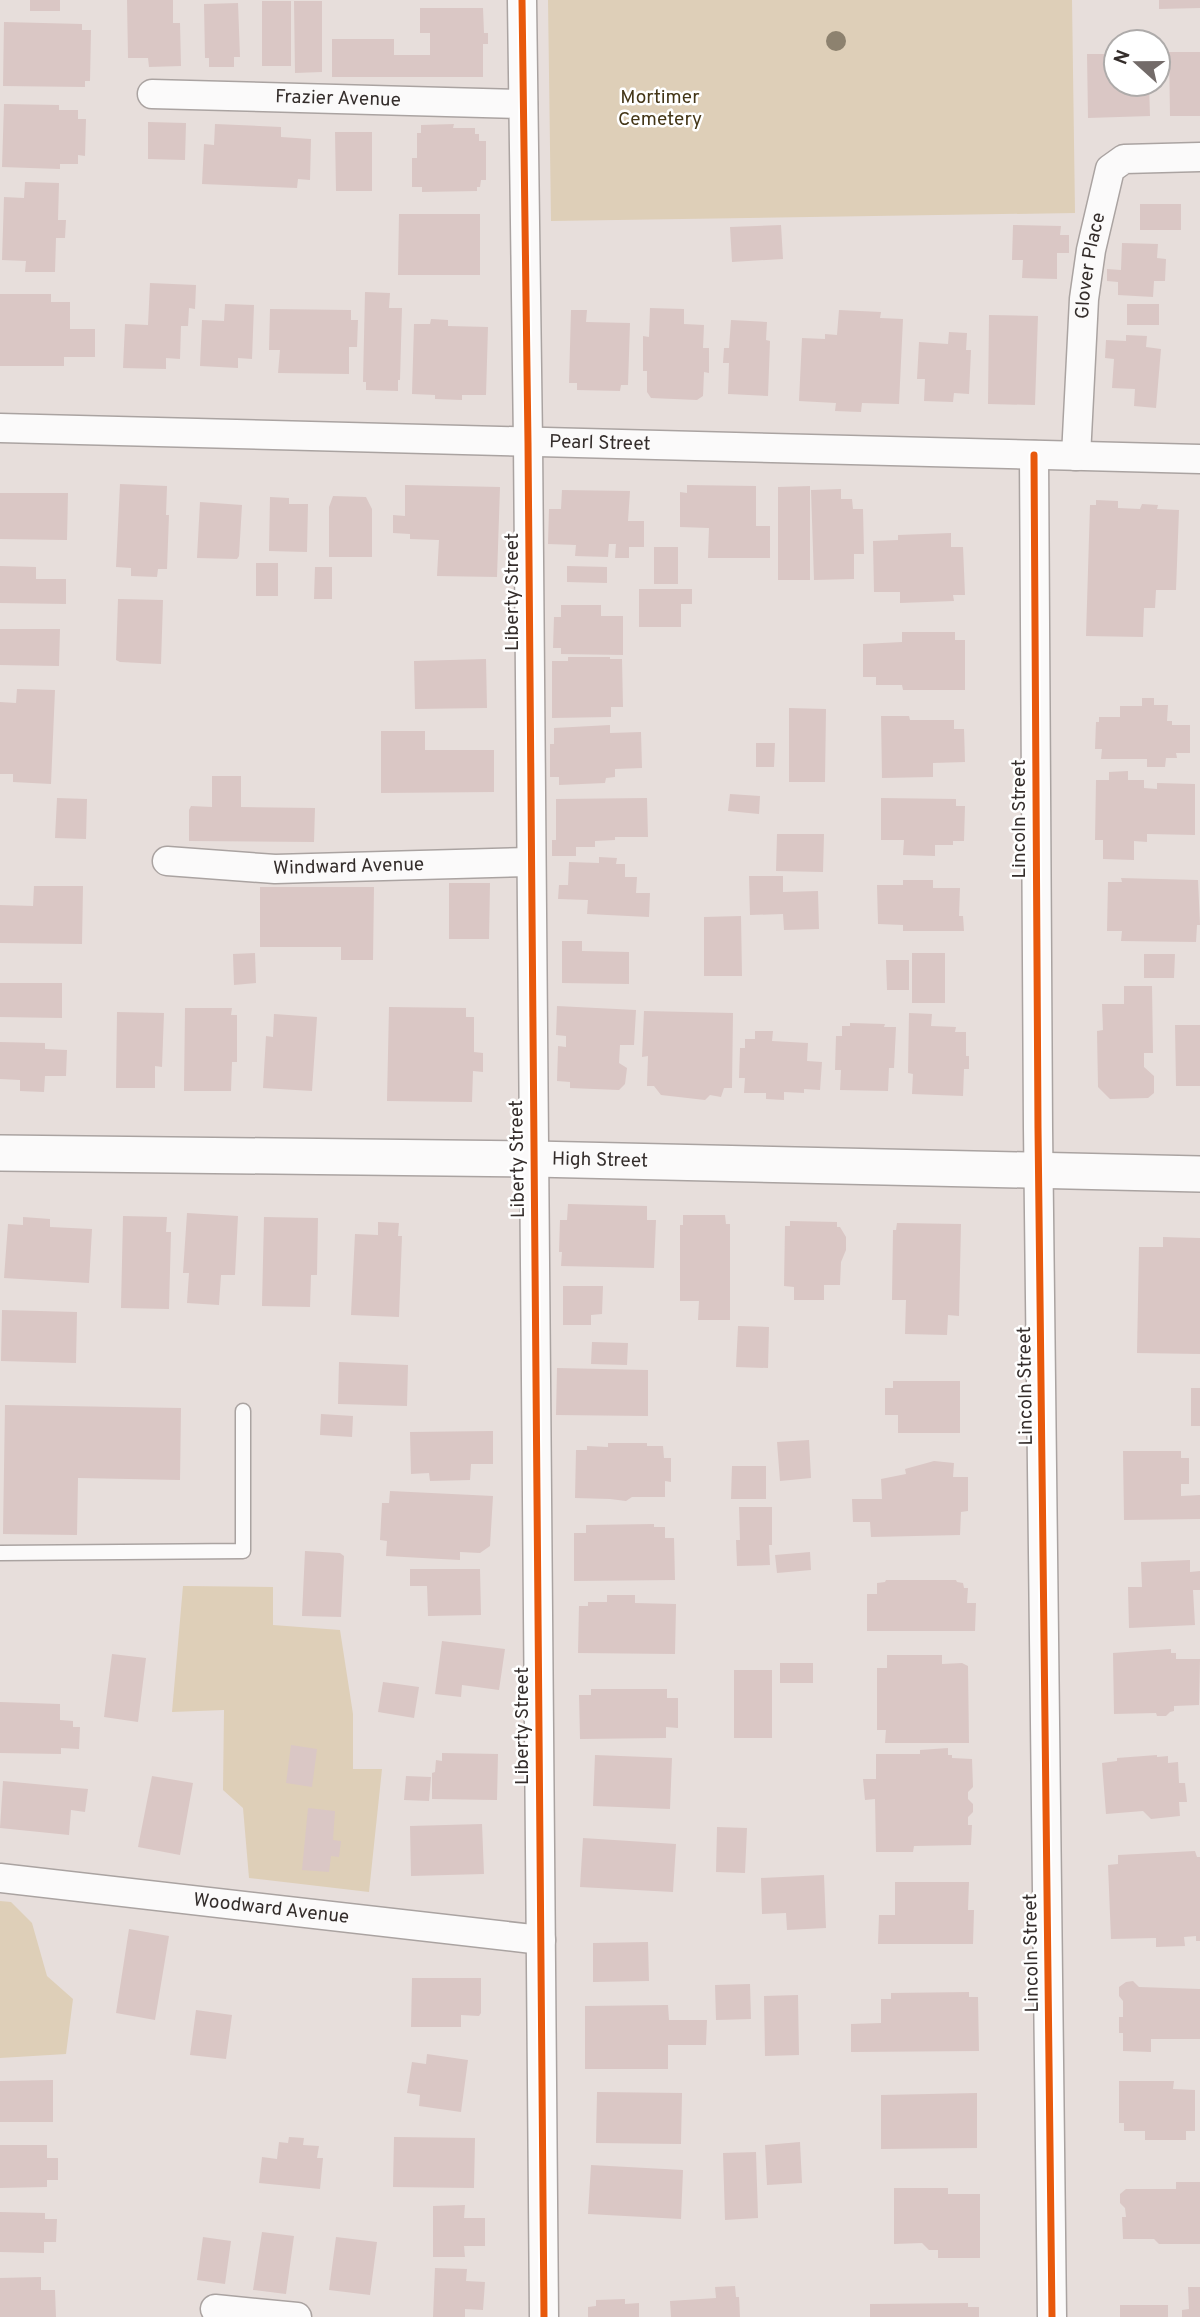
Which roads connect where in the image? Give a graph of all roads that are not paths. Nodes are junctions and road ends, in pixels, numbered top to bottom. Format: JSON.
{"nodes":[{"id":1,"x":522,"y":0,"type":"edge"},
{"id":2,"x":152,"y":94,"type":"dead end"},
{"id":3,"x":523,"y":104,"type":"junction"},
{"id":4,"x":1200,"y":157,"type":"edge"},
{"id":5,"x":0,"y":428,"type":"edge"},
{"id":6,"x":528,"y":443,"type":"junction"},
{"id":7,"x":1034,"y":455,"type":"junction"},
{"id":8,"x":1076,"y":456,"type":"junction"},
{"id":9,"x":1200,"y":459,"type":"edge"},
{"id":10,"x":167,"y":861,"type":"dead end"},
{"id":11,"x":530,"y":862,"type":"junction"},
{"id":12,"x":0,"y":1153,"type":"edge"},
{"id":13,"x":534,"y":1159,"type":"junction"},
{"id":14,"x":1039,"y":1172,"type":"junction"},
{"id":15,"x":1200,"y":1174,"type":"edge"},
{"id":16,"x":243,"y":1411,"type":"dead end"},
{"id":17,"x":0,"y":1553,"type":"edge"},
{"id":18,"x":0,"y":1878,"type":"edge"},
{"id":19,"x":541,"y":1940,"type":"junction"},
{"id":20,"x":215,"y":2309,"type":"dead end"},
{"id":21,"x":297,"y":2317,"type":"edge"},
{"id":22,"x":544,"y":2317,"type":"edge"},
{"id":23,"x":1052,"y":2317,"type":"edge"}],
"edges":[{"from":1,"to":3,"type":"street","name":"Liberty Street"},
{"from":2,"to":3,"type":"street","name":"Frazier Avenue"},
{"from":3,"to":6,"type":"street","name":"Liberty Street"},
{"from":4,"to":8,"type":"street","name":"Glover Place"},
{"from":5,"to":6,"type":"street","name":"Pearl Street"},
{"from":6,"to":7,"type":"street","name":"Pearl Street"},
{"from":6,"to":11,"type":"street","name":"Liberty Street"},
{"from":7,"to":8,"type":"street","name":"Pearl Street"},
{"from":7,"to":14,"type":"street","name":"Lincoln Street"},
{"from":8,"to":9,"type":"street","name":"Pearl Street"},
{"from":10,"to":11,"type":"street","name":"Windward Avenue"},
{"from":11,"to":13,"type":"street","name":"Liberty Street"},
{"from":12,"to":13,"type":"street","name":"High Street"},
{"from":13,"to":14,"type":"street","name":"High Street"},
{"from":13,"to":19,"type":"street","name":"Liberty Street"},
{"from":14,"to":15,"type":"street","name":"High Street"},
{"from":14,"to":23,"type":"street","name":"Lincoln Street"},
{"from":16,"to":17,"type":"lane"},
{"from":18,"to":19,"type":"street","name":"Woodward Avenue"},
{"from":19,"to":22,"type":"street","name":"Liberty Street"},
{"from":20,"to":21,"type":"street"}]}
